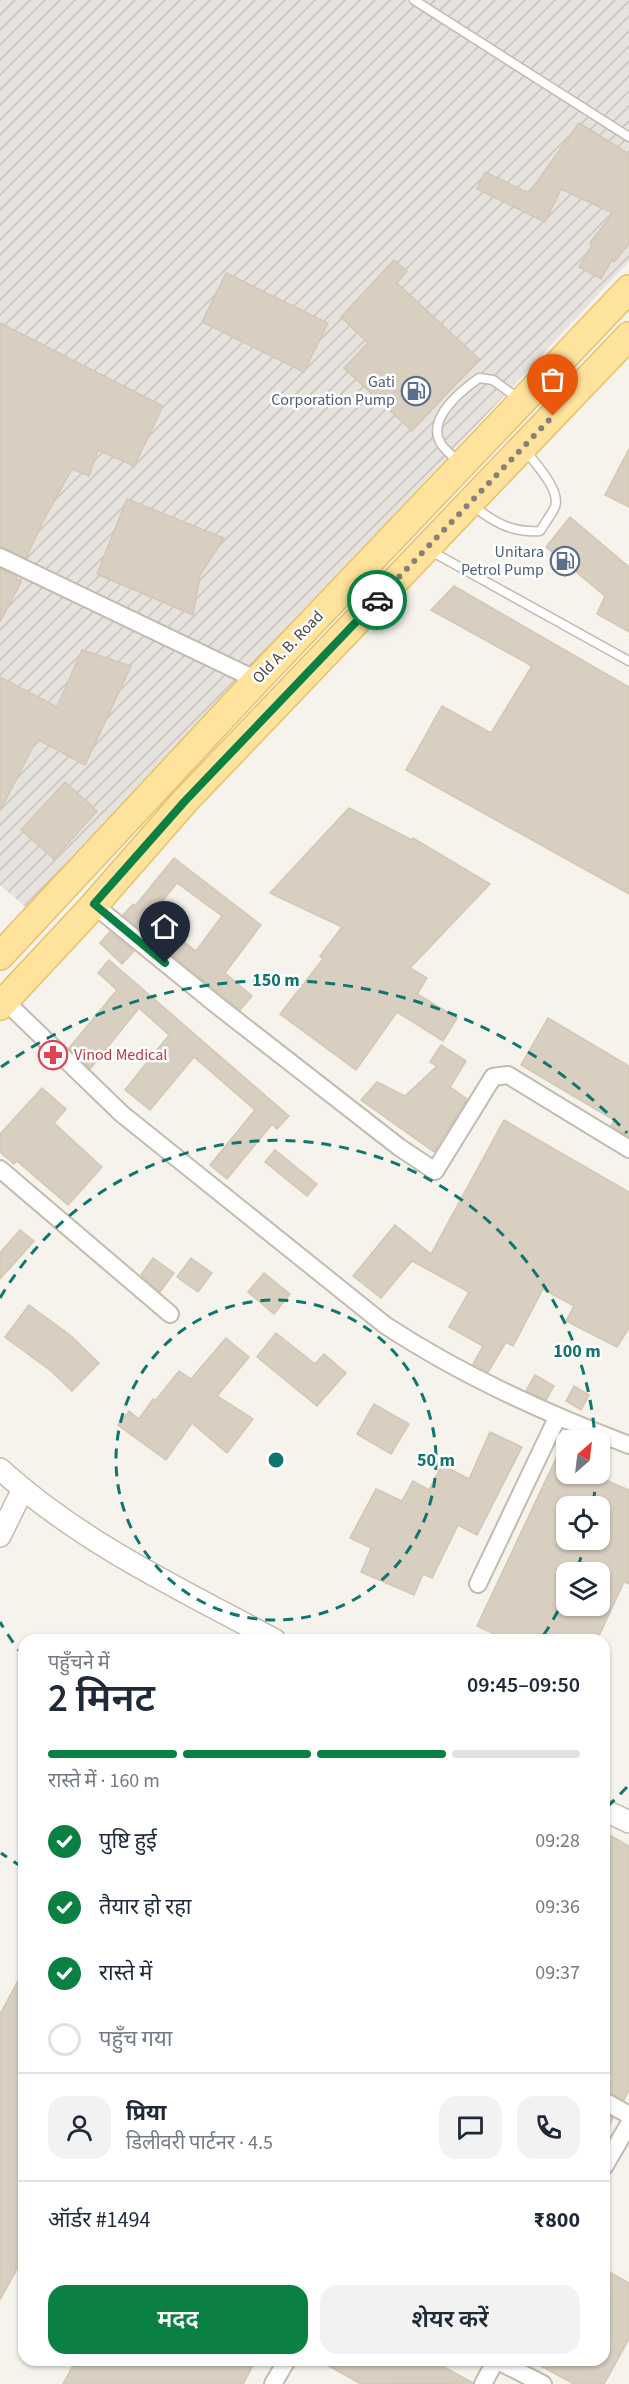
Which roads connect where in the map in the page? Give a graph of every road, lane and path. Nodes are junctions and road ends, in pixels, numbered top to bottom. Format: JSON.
{"nodes":[{"id":1,"x":414,"y":0,"type":"edge"},
{"id":2,"x":629,"y":137,"type":"edge"},
{"id":3,"x":629,"y":289,"type":"edge"},
{"id":4,"x":629,"y":336,"type":"edge"},
{"id":5,"x":522,"y":401,"type":"junction"},
{"id":6,"x":523,"y":447,"type":"junction"},
{"id":7,"x":462,"y":465,"type":"junction"},
{"id":8,"x":469,"y":503,"type":"junction"},
{"id":9,"x":426,"y":549,"type":"junction"},
{"id":10,"x":0,"y":557,"type":"edge"},
{"id":11,"x":629,"y":662,"type":"edge"},
{"id":12,"x":257,"y":680,"type":"junction"},
{"id":13,"x":94,"y":904,"type":"junction"},
{"id":14,"x":0,"y":956,"type":"edge"},
{"id":15,"x":2,"y":1003,"type":"edge"},
{"id":16,"x":629,"y":1149,"type":"edge"},
{"id":17,"x":0,"y":1169,"type":"edge"},
{"id":18,"x":170,"y":1314,"type":"dead end"},
{"id":19,"x":557,"y":1418,"type":"junction"},
{"id":20,"x":629,"y":1445,"type":"edge"},
{"id":21,"x":0,"y":1469,"type":"edge"},
{"id":22,"x":23,"y":1489,"type":"junction"},
{"id":23,"x":0,"y":1536,"type":"edge"},
{"id":24,"x":478,"y":1584,"type":"dead end"},
{"id":25,"x":264,"y":1634,"type":"edge"},
{"id":26,"x":610,"y":1813,"type":"edge"},
{"id":27,"x":629,"y":1822,"type":"edge"},
{"id":28,"x":610,"y":2104,"type":"edge"},
{"id":29,"x":629,"y":2115,"type":"edge"},
{"id":30,"x":629,"y":2124,"type":"edge"},
{"id":31,"x":610,"y":2157,"type":"edge"},
{"id":32,"x":283,"y":2366,"type":"edge"},
{"id":33,"x":493,"y":2366,"type":"edge"},
{"id":34,"x":508,"y":2366,"type":"edge"},
{"id":35,"x":273,"y":2384,"type":"edge"},
{"id":36,"x":483,"y":2384,"type":"edge"},
{"id":37,"x":543,"y":2384,"type":"edge"}],
"edges":[{"from":1,"to":2,"type":"lane"},
{"from":3,"to":5,"type":"main road","name":"Old A. B. Road"},
{"from":4,"to":6,"type":"main road","name":"Old A. B. Road"},
{"from":5,"to":7,"type":"main road","name":"Old A. B. Road"},
{"from":5,"to":7,"type":"lane"},
{"from":6,"to":8,"type":"main road","name":"Old A. B. Road"},
{"from":6,"to":8,"type":"lane"},
{"from":7,"to":12,"type":"main road","name":"Old A. B. Road"},
{"from":8,"to":9,"type":"main road","name":"Old A. B. Road"},
{"from":9,"to":11,"type":"lane"},
{"from":9,"to":13,"type":"main road","name":"Old A. B. Road"},
{"from":10,"to":12,"type":"street"},
{"from":12,"to":14,"type":"main road","name":"Old A. B. Road"},
{"from":13,"to":15,"type":"main road","name":"Old A. B. Road"},
{"from":13,"to":16,"type":"street"},
{"from":15,"to":19,"type":"street"},
{"from":17,"to":18,"type":"street"},
{"from":19,"to":20,"type":"street"},
{"from":19,"to":24,"type":"street"},
{"from":21,"to":22,"type":"street"},
{"from":22,"to":23,"type":"street"},
{"from":22,"to":25,"type":"street"},
{"from":26,"to":27,"type":"street"},
{"from":28,"to":29,"type":"street"},
{"from":30,"to":31,"type":"street"},
{"from":32,"to":35,"type":"street"},
{"from":33,"to":36,"type":"street"},
{"from":34,"to":37,"type":"street"}]}
